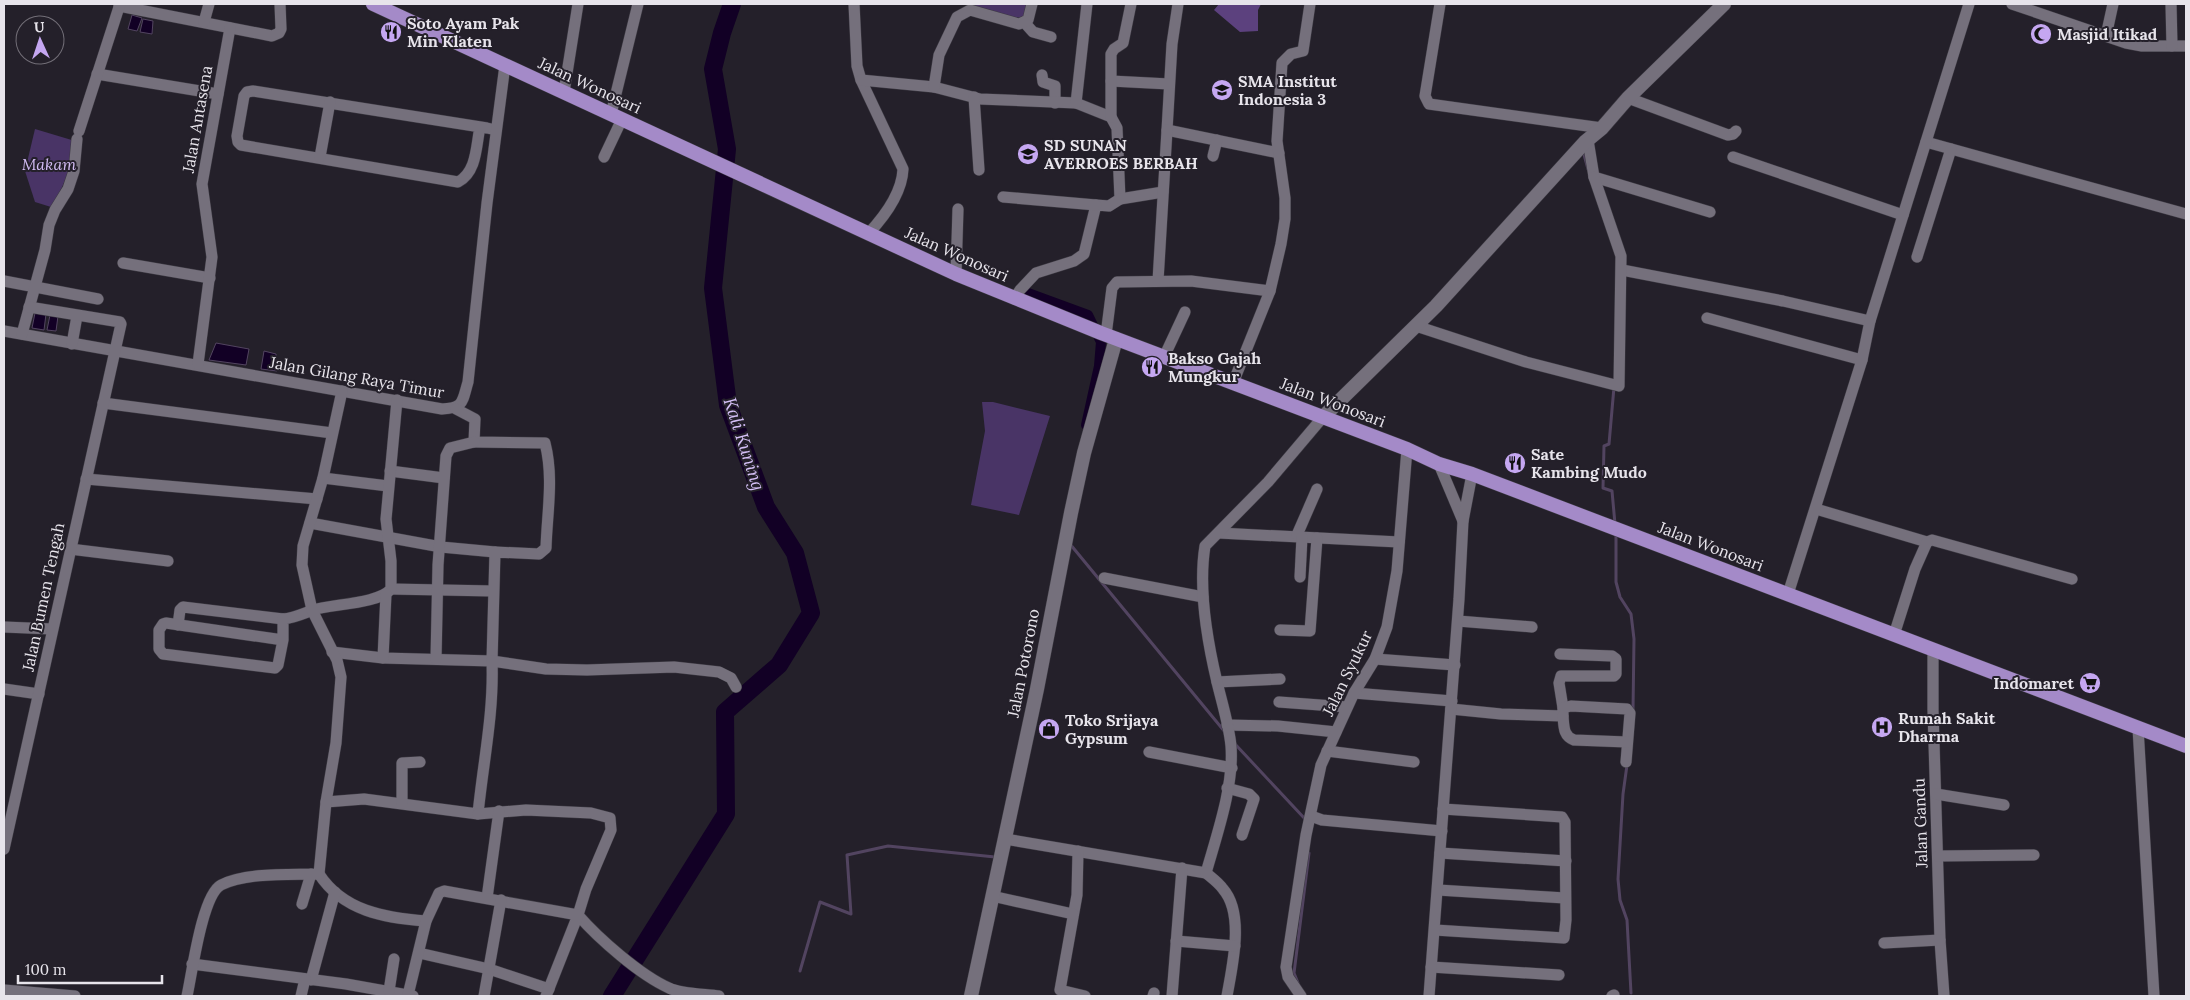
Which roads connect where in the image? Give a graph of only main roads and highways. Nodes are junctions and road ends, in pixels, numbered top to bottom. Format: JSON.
{"nodes":[{"id":1,"x":374,"y":4,"type":"edge"},
{"id":2,"x":2186,"y":746,"type":"edge"}],
"edges":[{"from":1,"to":2,"type":"highway","name":"Jalan Wonosari"}]}
